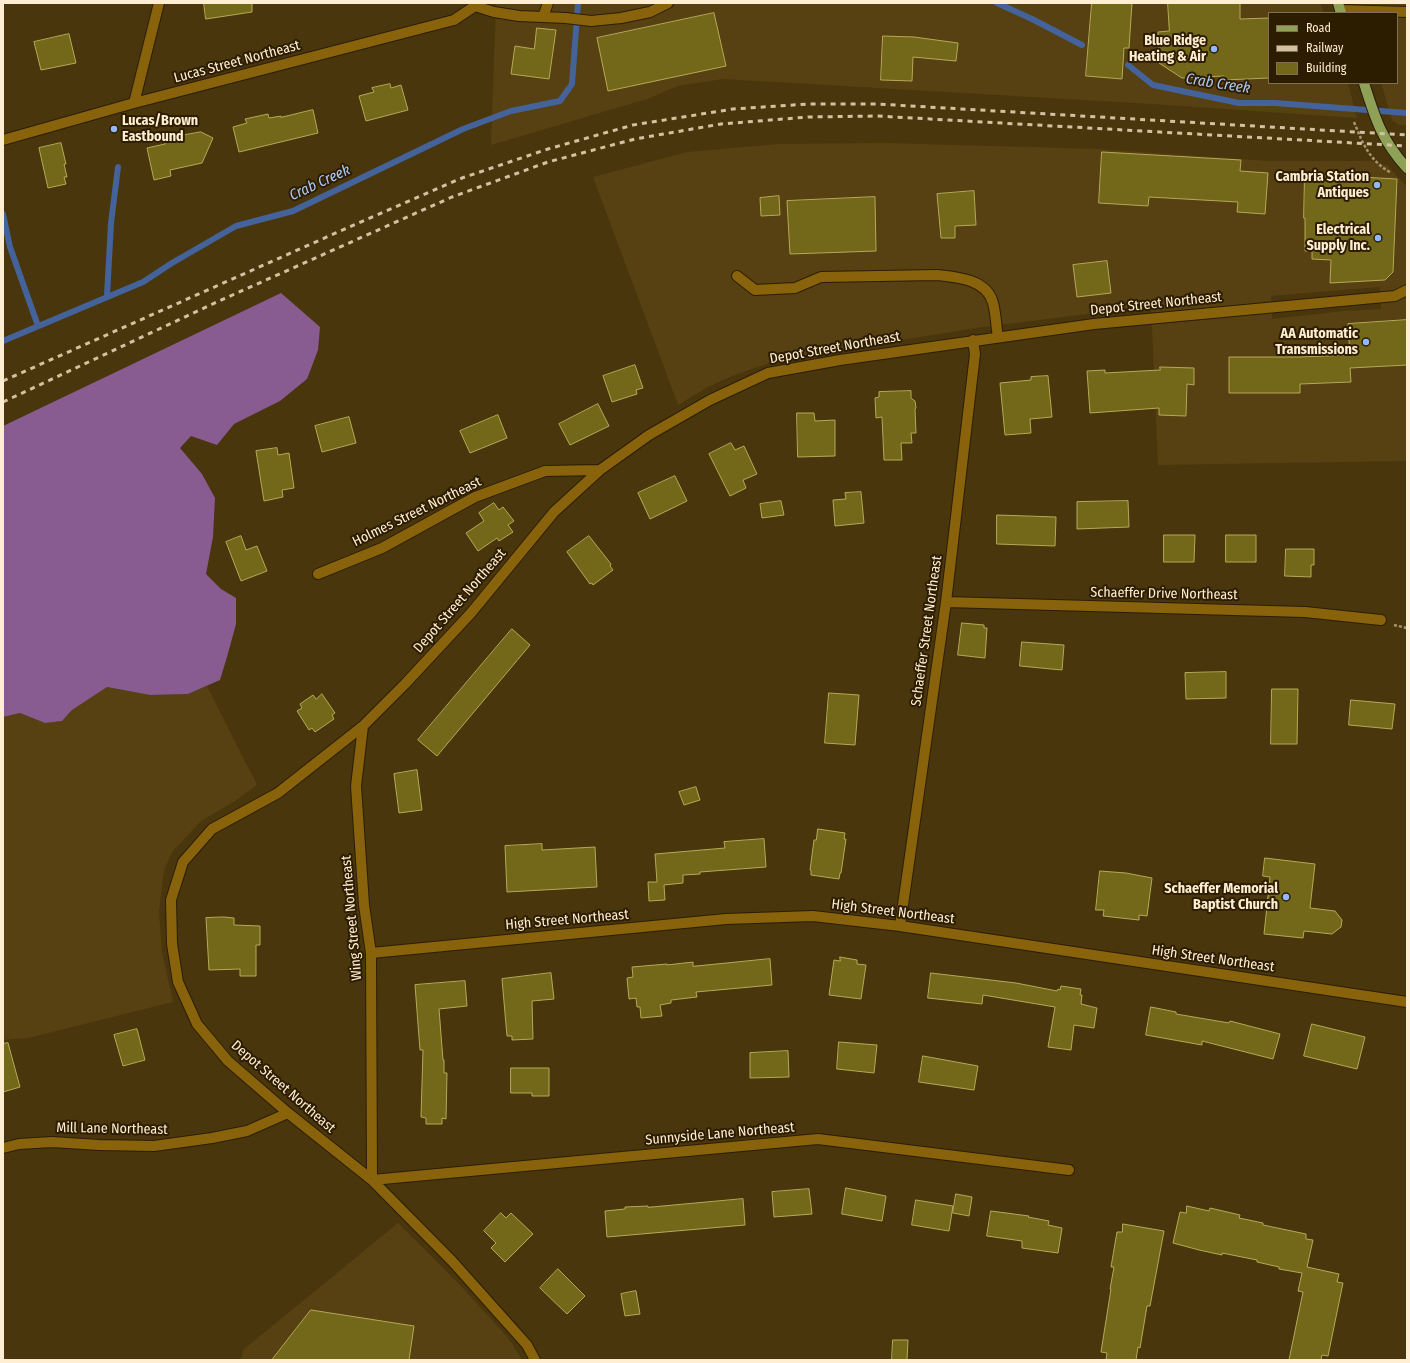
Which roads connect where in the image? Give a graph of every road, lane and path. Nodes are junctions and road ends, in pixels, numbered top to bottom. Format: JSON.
{"nodes":[{"id":1,"x":159,"y":3,"type":"edge"},
{"id":2,"x":548,"y":3,"type":"edge"},
{"id":3,"x":668,"y":3,"type":"edge"},
{"id":4,"x":475,"y":4,"type":"edge"},
{"id":5,"x":1340,"y":9,"type":"edge"},
{"id":6,"x":1407,"y":12,"type":"edge"},
{"id":7,"x":543,"y":17,"type":"junction"},
{"id":8,"x":1364,"y":84,"type":"edge"},
{"id":9,"x":134,"y":103,"type":"junction"},
{"id":10,"x":1354,"y":122,"type":"dead end"},
{"id":11,"x":3,"y":140,"type":"edge"},
{"id":12,"x":1407,"y":168,"type":"edge"},
{"id":13,"x":1392,"y":174,"type":"dead end"},
{"id":14,"x":737,"y":276,"type":"dead end"},
{"id":15,"x":1407,"y":290,"type":"edge"},
{"id":16,"x":998,"y":337,"type":"junction"},
{"id":17,"x":973,"y":340,"type":"junction"},
{"id":18,"x":600,"y":470,"type":"junction"},
{"id":19,"x":318,"y":574,"type":"dead end"},
{"id":20,"x":946,"y":602,"type":"junction"},
{"id":21,"x":1381,"y":620,"type":"dead end"},
{"id":22,"x":363,"y":726,"type":"junction"},
{"id":23,"x":900,"y":926,"type":"junction"},
{"id":24,"x":371,"y":953,"type":"junction"},
{"id":25,"x":1407,"y":1002,"type":"edge"},
{"id":26,"x":288,"y":1113,"type":"junction"},
{"id":27,"x":3,"y":1148,"type":"edge"},
{"id":28,"x":1069,"y":1170,"type":"dead end"},
{"id":29,"x":372,"y":1180,"type":"junction"},
{"id":30,"x":535,"y":1360,"type":"edge"}],
"edges":[{"from":1,"to":9,"type":"street"},
{"from":2,"to":7,"type":"street"},
{"from":3,"to":7,"type":"street"},
{"from":4,"to":7,"type":"street"},
{"from":4,"to":9,"type":"street","name":"Lucas Street Northeast"},
{"from":5,"to":6,"type":"street"},
{"from":8,"to":12,"type":"main road"},
{"from":9,"to":11,"type":"street","name":"Lucas Street Northeast"},
{"from":10,"to":13,"type":"path"},
{"from":14,"to":16,"type":"street"},
{"from":15,"to":16,"type":"street","name":"Depot Street Northeast"},
{"from":16,"to":17,"type":"street","name":"Depot Street Northeast"},
{"from":17,"to":18,"type":"street","name":"Depot Street Northeast"},
{"from":17,"to":20,"type":"street","name":"Schaeffer Street Northeast"},
{"from":18,"to":19,"type":"street","name":"Holmes Street Northeast"},
{"from":18,"to":22,"type":"street","name":"Depot Street Northeast"},
{"from":20,"to":21,"type":"street","name":"Schaeffer Drive Northeast"},
{"from":20,"to":23,"type":"street","name":"Schaeffer Street Northeast"},
{"from":22,"to":24,"type":"street","name":"Wing Street Northeast"},
{"from":22,"to":26,"type":"street","name":"Depot Street Northeast"},
{"from":23,"to":24,"type":"street","name":"High Street Northeast"},
{"from":23,"to":25,"type":"street","name":"High Street Northeast"},
{"from":24,"to":29,"type":"street","name":"Wing Street Northeast"},
{"from":26,"to":27,"type":"street","name":"Mill Lane Northeast"},
{"from":26,"to":29,"type":"street","name":"Depot Street Northeast"},
{"from":28,"to":29,"type":"street","name":"Sunnyside Lane Northeast"},
{"from":29,"to":30,"type":"street","name":"Depot Street Northeast"}]}
